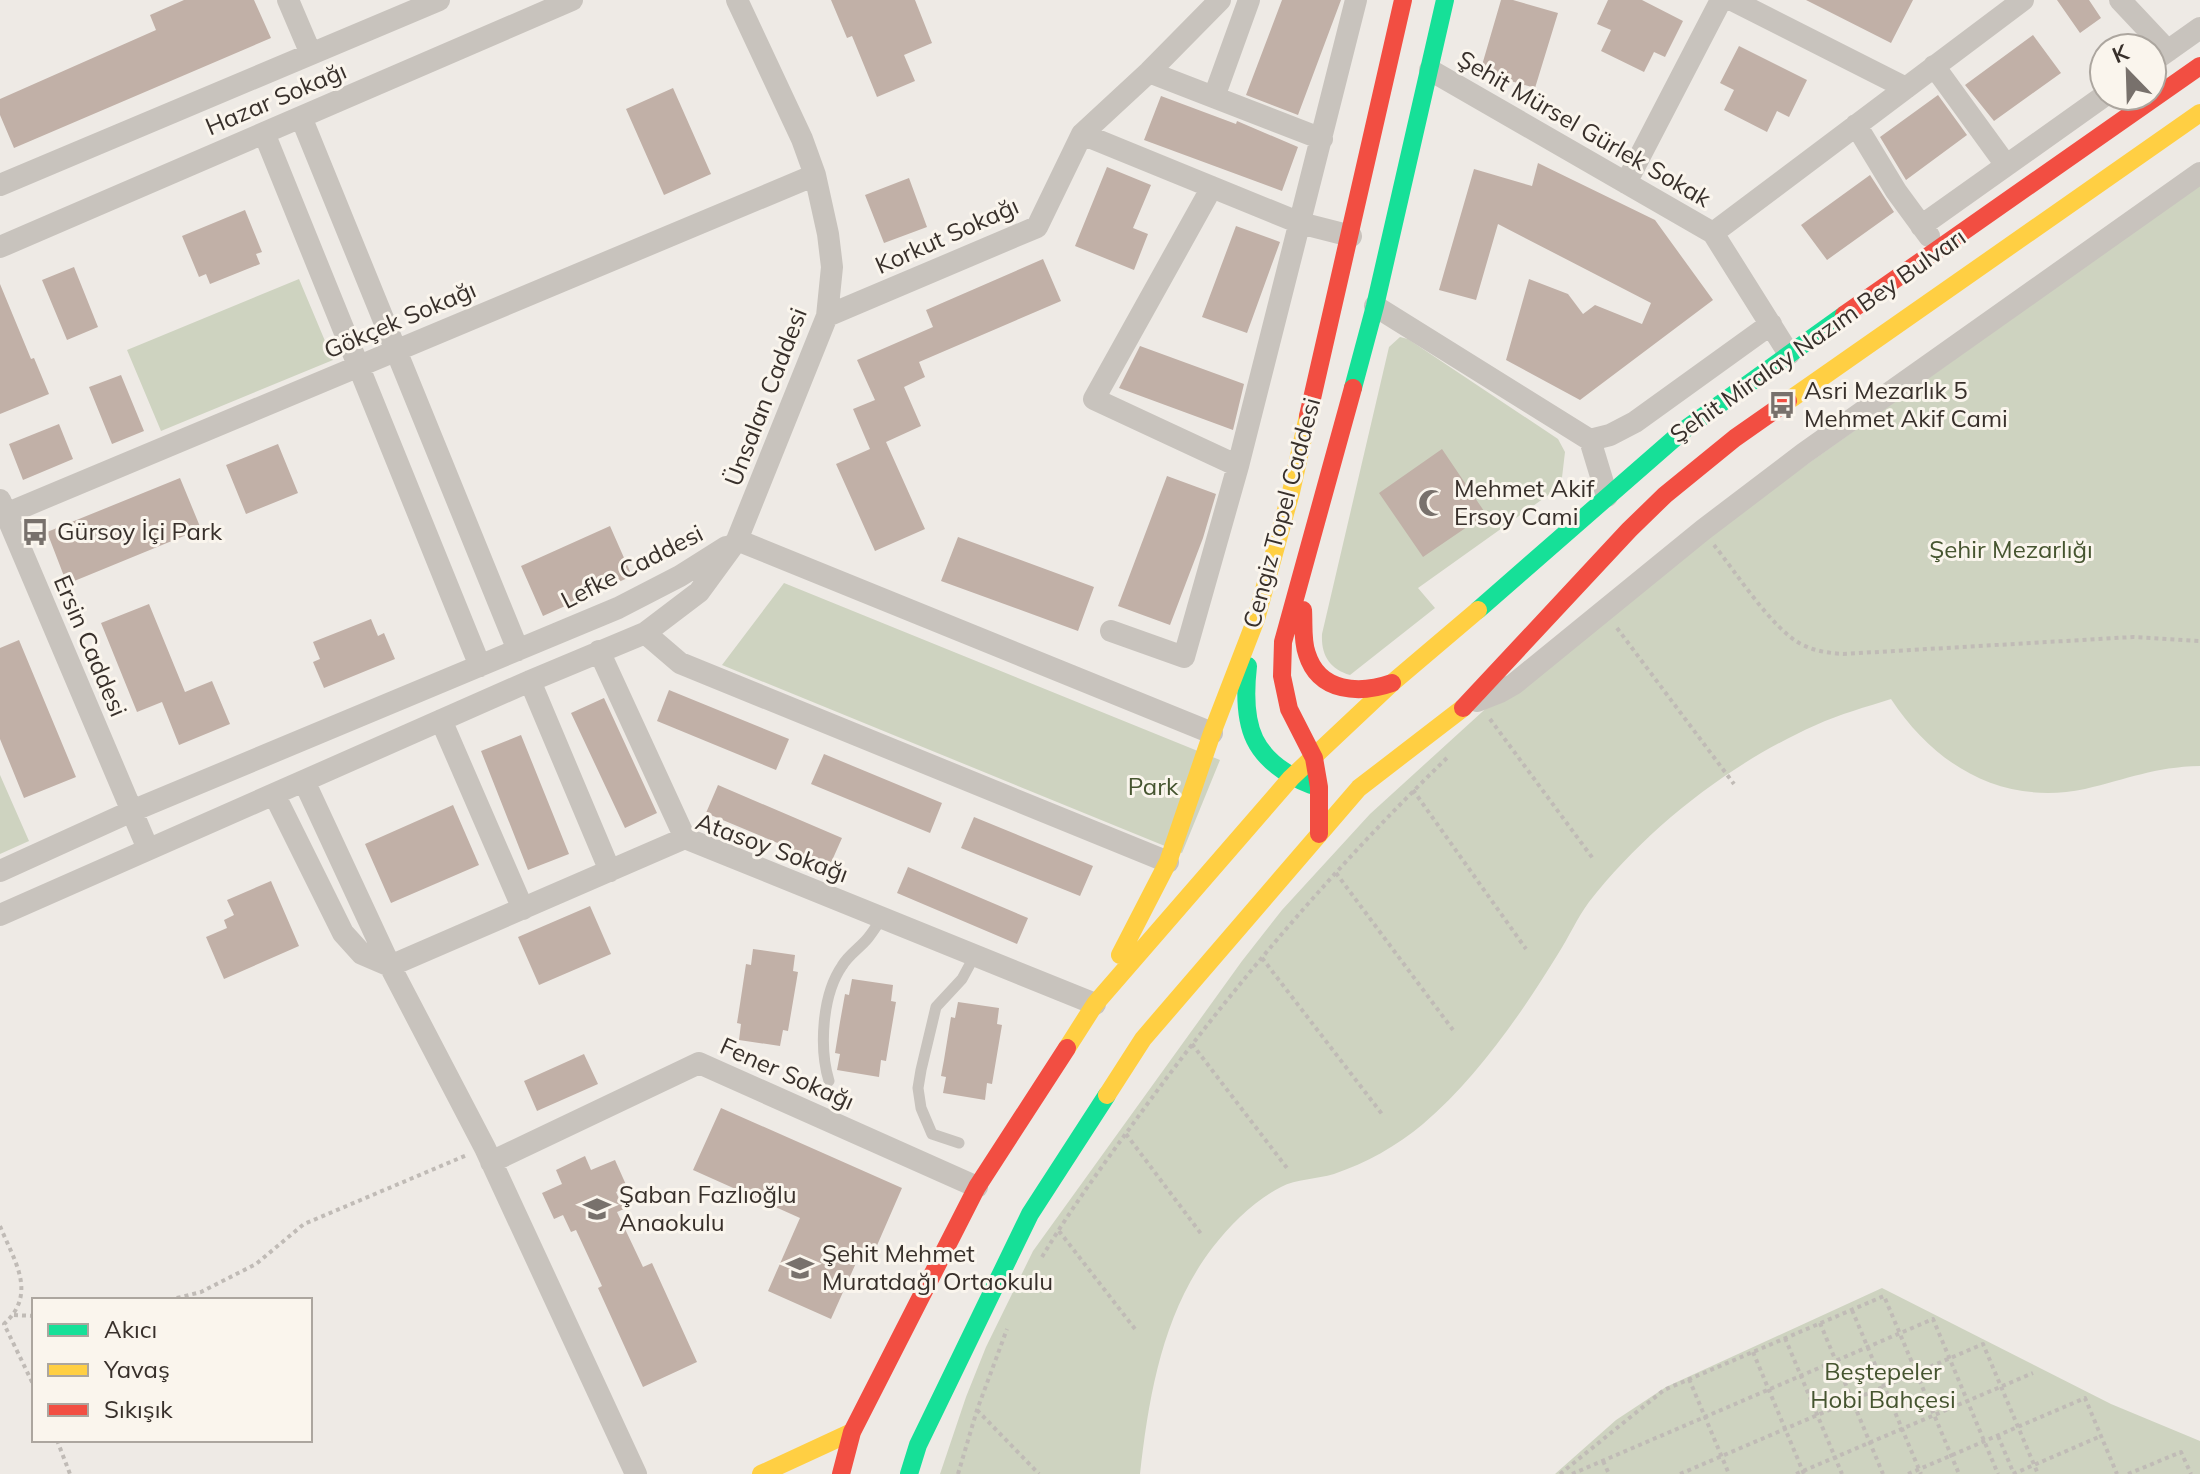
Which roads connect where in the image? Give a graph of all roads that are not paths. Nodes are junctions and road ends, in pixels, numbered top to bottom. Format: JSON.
{"nodes":[{"id":1,"x":288,"y":0,"type":"edge"},
{"id":2,"x":439,"y":0,"type":"edge"},
{"id":3,"x":572,"y":0,"type":"edge"},
{"id":4,"x":737,"y":0,"type":"edge"},
{"id":5,"x":1220,"y":0,"type":"edge"},
{"id":6,"x":1249,"y":0,"type":"edge"},
{"id":7,"x":1356,"y":0,"type":"edge"},
{"id":8,"x":1403,"y":0,"type":"edge"},
{"id":9,"x":1445,"y":0,"type":"edge"},
{"id":10,"x":1721,"y":0,"type":"edge"},
{"id":11,"x":1732,"y":0,"type":"edge"},
{"id":12,"x":2023,"y":0,"type":"edge"},
{"id":13,"x":2120,"y":0,"type":"edge"},
{"id":14,"x":2200,"y":28,"type":"edge"},
{"id":15,"x":2142,"y":32,"type":"edge"},
{"id":16,"x":2168,"y":51,"type":"edge"},
{"id":17,"x":311,"y":54,"type":"junction"},
{"id":18,"x":1934,"y":66,"type":"junction"},
{"id":19,"x":2200,"y":66,"type":"edge"},
{"id":20,"x":1430,"y":70,"type":"junction"},
{"id":21,"x":1149,"y":72,"type":"junction"},
{"id":22,"x":1906,"y":88,"type":"junction"},
{"id":23,"x":1214,"y":97,"type":"junction"},
{"id":24,"x":2088,"y":107,"type":"edge"},
{"id":25,"x":2200,"y":113,"type":"edge"},
{"id":26,"x":301,"y":117,"type":"junction"},
{"id":27,"x":1856,"y":125,"type":"junction"},
{"id":28,"x":264,"y":133,"type":"junction"},
{"id":29,"x":1082,"y":134,"type":"junction"},
{"id":30,"x":1322,"y":139,"type":"junction"},
{"id":31,"x":2006,"y":165,"type":"junction"},
{"id":32,"x":2200,"y":173,"type":"edge"},
{"id":33,"x":815,"y":175,"type":"junction"},
{"id":34,"x":1626,"y":183,"type":"junction"},
{"id":35,"x":0,"y":185,"type":"edge"},
{"id":36,"x":1212,"y":187,"type":"junction"},
{"id":37,"x":1300,"y":223,"type":"junction"},
{"id":38,"x":1921,"y":226,"type":"junction"},
{"id":39,"x":1713,"y":233,"type":"junction"},
{"id":40,"x":1351,"y":236,"type":"junction"},
{"id":41,"x":0,"y":247,"type":"edge"},
{"id":42,"x":1939,"y":250,"type":"junction"},
{"id":43,"x":1375,"y":306,"type":"junction"},
{"id":44,"x":827,"y":316,"type":"junction"},
{"id":45,"x":1771,"y":324,"type":"junction"},
{"id":46,"x":396,"y":350,"type":"junction"},
{"id":47,"x":1789,"y":354,"type":"junction"},
{"id":48,"x":359,"y":366,"type":"junction"},
{"id":49,"x":1590,"y":440,"type":"junction"},
{"id":50,"x":1238,"y":466,"type":"junction"},
{"id":51,"x":1607,"y":496,"type":"junction"},
{"id":52,"x":3,"y":507,"type":"edge"},
{"id":53,"x":737,"y":540,"type":"junction"},
{"id":54,"x":1300,"y":582,"type":"junction"},
{"id":55,"x":1256,"y":619,"type":"junction"},
{"id":56,"x":1111,"y":631,"type":"dead end"},
{"id":57,"x":645,"y":633,"type":"junction"},
{"id":58,"x":518,"y":650,"type":"junction"},
{"id":59,"x":599,"y":651,"type":"junction"},
{"id":60,"x":480,"y":666,"type":"junction"},
{"id":61,"x":530,"y":681,"type":"junction"},
{"id":62,"x":1392,"y":683,"type":"junction"},
{"id":63,"x":1468,"y":704,"type":"junction"},
{"id":64,"x":441,"y":720,"type":"junction"},
{"id":65,"x":1212,"y":733,"type":"junction"},
{"id":66,"x":1314,"y":758,"type":"junction"},
{"id":67,"x":1291,"y":778,"type":"junction"},
{"id":68,"x":304,"y":781,"type":"junction"},
{"id":69,"x":1319,"y":787,"type":"junction"},
{"id":70,"x":1359,"y":788,"type":"junction"},
{"id":71,"x":274,"y":794,"type":"junction"},
{"id":72,"x":132,"y":811,"type":"junction"},
{"id":73,"x":1319,"y":834,"type":"junction"},
{"id":74,"x":685,"y":838,"type":"junction"},
{"id":75,"x":148,"y":849,"type":"junction"},
{"id":76,"x":1168,"y":862,"type":"junction"},
{"id":77,"x":0,"y":871,"type":"edge"},
{"id":78,"x":610,"y":871,"type":"junction"},
{"id":79,"x":523,"y":909,"type":"junction"},
{"id":80,"x":0,"y":915,"type":"edge"},
{"id":81,"x":882,"y":918,"type":"junction"},
{"id":82,"x":975,"y":955,"type":"junction"},
{"id":83,"x":390,"y":966,"type":"junction"},
{"id":84,"x":1095,"y":1004,"type":"junction"},
{"id":85,"x":829,"y":1081,"type":"dead end"},
{"id":86,"x":959,"y":1143,"type":"dead end"},
{"id":87,"x":488,"y":1155,"type":"junction"},
{"id":88,"x":977,"y":1187,"type":"junction"},
{"id":89,"x":852,"y":1432,"type":"junction"},
{"id":90,"x":636,"y":1474,"type":"edge"},
{"id":91,"x":761,"y":1474,"type":"edge"},
{"id":92,"x":841,"y":1474,"type":"edge"},
{"id":93,"x":909,"y":1474,"type":"edge"}],
"edges":[{"from":1,"to":17,"type":"street"},
{"from":2,"to":17,"type":"street","name":"Hazar Sokağı"},
{"from":3,"to":26,"type":"street","name":"Hazar Sokağı"},
{"from":4,"to":33,"type":"street","name":"Ünsalan Caddesi"},
{"from":5,"to":21,"type":"street","name":"Korkut Sokağı"},
{"from":6,"to":23,"type":"street"},
{"from":7,"to":30,"type":"street"},
{"from":8,"to":40,"type":"main road","name":"Cengiz Topel Caddesi"},
{"from":9,"to":20,"type":"main road","name":"Cengiz Topel Caddesi"},
{"from":10,"to":34,"type":"street"},
{"from":11,"to":22,"type":"street"},
{"from":12,"to":18,"type":"street"},
{"from":13,"to":15,"type":"street"},
{"from":14,"to":16,"type":"street"},
{"from":17,"to":35,"type":"street","name":"Hazar Sokağı"},
{"from":18,"to":22,"type":"street"},
{"from":18,"to":31,"type":"street"},
{"from":19,"to":42,"type":"main road","name":"Şehit Miralay Nazım Bey Bulvarı"},
{"from":20,"to":34,"type":"street","name":"Şehit Mürsel Gürlek Sokak"},
{"from":20,"to":43,"type":"main road","name":"Cengiz Topel Caddesi"},
{"from":21,"to":23,"type":"street"},
{"from":21,"to":29,"type":"street","name":"Korkut Sokağı"},
{"from":22,"to":27,"type":"street"},
{"from":23,"to":30,"type":"street"},
{"from":24,"to":31,"type":"street"},
{"from":25,"to":63,"type":"main road","name":"Şehit Miralay Nazım Bey Bulvarı"},
{"from":26,"to":28,"type":"street","name":"Hazar Sokağı"},
{"from":26,"to":46,"type":"street"},
{"from":27,"to":38,"type":"street"},
{"from":27,"to":39,"type":"street"},
{"from":28,"to":41,"type":"street","name":"Hazar Sokağı"},
{"from":28,"to":48,"type":"street"},
{"from":29,"to":36,"type":"street"},
{"from":29,"to":44,"type":"street","name":"Korkut Sokağı"},
{"from":30,"to":37,"type":"street"},
{"from":31,"to":38,"type":"street"},
{"from":32,"to":63,"type":"street"},
{"from":33,"to":44,"type":"street","name":"Ünsalan Caddesi"},
{"from":33,"to":46,"type":"street","name":"Gökçek Sokağı"},
{"from":34,"to":39,"type":"street","name":"Şehit Mürsel Gürlek Sokak"},
{"from":36,"to":37,"type":"street"},
{"from":36,"to":50,"type":"street"},
{"from":37,"to":40,"type":"street"},
{"from":37,"to":50,"type":"street"},
{"from":38,"to":42,"type":"street"},
{"from":39,"to":45,"type":"street","name":"Şehit Mürsel Gürlek Sokak"},
{"from":40,"to":55,"type":"main road","name":"Cengiz Topel Caddesi"},
{"from":42,"to":47,"type":"main road","name":"Şehit Miralay Nazım Bey Bulvarı"},
{"from":43,"to":49,"type":"street"},
{"from":43,"to":54,"type":"main road","name":"Cengiz Topel Caddesi"},
{"from":44,"to":53,"type":"street","name":"Ünsalan Caddesi"},
{"from":45,"to":47,"type":"street","name":"Şehit Mürsel Gürlek Sokak"},
{"from":45,"to":49,"type":"street"},
{"from":46,"to":48,"type":"street","name":"Gökçek Sokağı"},
{"from":46,"to":58,"type":"street"},
{"from":47,"to":51,"type":"main road","name":"Şehit Miralay Nazım Bey Bulvarı"},
{"from":48,"to":52,"type":"street","name":"Gökçek Sokağı"},
{"from":48,"to":60,"type":"street"},
{"from":49,"to":51,"type":"street"},
{"from":50,"to":56,"type":"street"},
{"from":51,"to":62,"type":"main road","name":"Şehit Miralay Nazım Bey Bulvarı"},
{"from":52,"to":72,"type":"street","name":"Ersin Caddesi"},
{"from":53,"to":57,"type":"street","name":"Lefke Caddesi"},
{"from":53,"to":58,"type":"street","name":"Lefke Caddesi"},
{"from":53,"to":65,"type":"street"},
{"from":54,"to":62,"type":"main road"},
{"from":54,"to":66,"type":"main road","name":"Cengiz Topel Caddesi"},
{"from":55,"to":65,"type":"main road","name":"Cengiz Topel Caddesi"},
{"from":55,"to":67,"type":"main road"},
{"from":57,"to":59,"type":"street","name":"Lefke Caddesi"},
{"from":57,"to":76,"type":"street"},
{"from":58,"to":60,"type":"street","name":"Lefke Caddesi"},
{"from":59,"to":61,"type":"street","name":"Lefke Caddesi"},
{"from":59,"to":74,"type":"street"},
{"from":60,"to":72,"type":"street","name":"Lefke Caddesi"},
{"from":61,"to":64,"type":"street","name":"Lefke Caddesi"},
{"from":61,"to":78,"type":"street"},
{"from":62,"to":66,"type":"main road","name":"Şehit Miralay Nazım Bey Bulvarı"},
{"from":63,"to":70,"type":"main road","name":"Şehit Miralay Nazım Bey Bulvarı"},
{"from":64,"to":68,"type":"street","name":"Lefke Caddesi"},
{"from":64,"to":79,"type":"street"},
{"from":65,"to":76,"type":"main road","name":"Cengiz Topel Caddesi"},
{"from":66,"to":67,"type":"main road","name":"Şehit Miralay Nazım Bey Bulvarı"},
{"from":66,"to":69,"type":"main road","name":"Cengiz Topel Caddesi"},
{"from":67,"to":69,"type":"main road"},
{"from":67,"to":84,"type":"main road","name":"Şehit Miralay Nazım Bey Bulvarı"},
{"from":68,"to":71,"type":"street","name":"Lefke Caddesi"},
{"from":68,"to":83,"type":"street"},
{"from":69,"to":70,"type":"main road"},
{"from":69,"to":73,"type":"main road","name":"Cengiz Topel Caddesi"},
{"from":70,"to":73,"type":"main road","name":"Şehit Miralay Nazım Bey Bulvarı"},
{"from":71,"to":75,"type":"street","name":"Lefke Caddesi"},
{"from":71,"to":83,"type":"street"},
{"from":72,"to":75,"type":"street","name":"Ersin Caddesi"},
{"from":72,"to":77,"type":"street","name":"Lefke Caddesi"},
{"from":73,"to":93,"type":"main road","name":"Şehit Miralay Nazım Bey Bulvarı"},
{"from":74,"to":78,"type":"street","name":"Atasoy Sokağı"},
{"from":74,"to":81,"type":"street","name":"Atasoy Sokağı"},
{"from":75,"to":80,"type":"street","name":"Lefke Caddesi"},
{"from":76,"to":84,"type":"main road","name":"Cengiz Topel Caddesi"},
{"from":78,"to":79,"type":"street","name":"Atasoy Sokağı"},
{"from":79,"to":83,"type":"street","name":"Atasoy Sokağı"},
{"from":81,"to":82,"type":"street","name":"Atasoy Sokağı"},
{"from":81,"to":85,"type":"lane"},
{"from":82,"to":84,"type":"street","name":"Atasoy Sokağı"},
{"from":82,"to":86,"type":"lane"},
{"from":83,"to":87,"type":"street"},
{"from":84,"to":88,"type":"main road","name":"Şehit Miralay Nazım Bey Bulvarı"},
{"from":87,"to":88,"type":"street","name":"Fener Sokağı"},
{"from":87,"to":90,"type":"street"},
{"from":88,"to":89,"type":"main road","name":"Şehit Miralay Nazım Bey Bulvarı"},
{"from":89,"to":91,"type":"main road"},
{"from":89,"to":92,"type":"main road","name":"Şehit Miralay Nazım Bey Bulvarı"}]}
